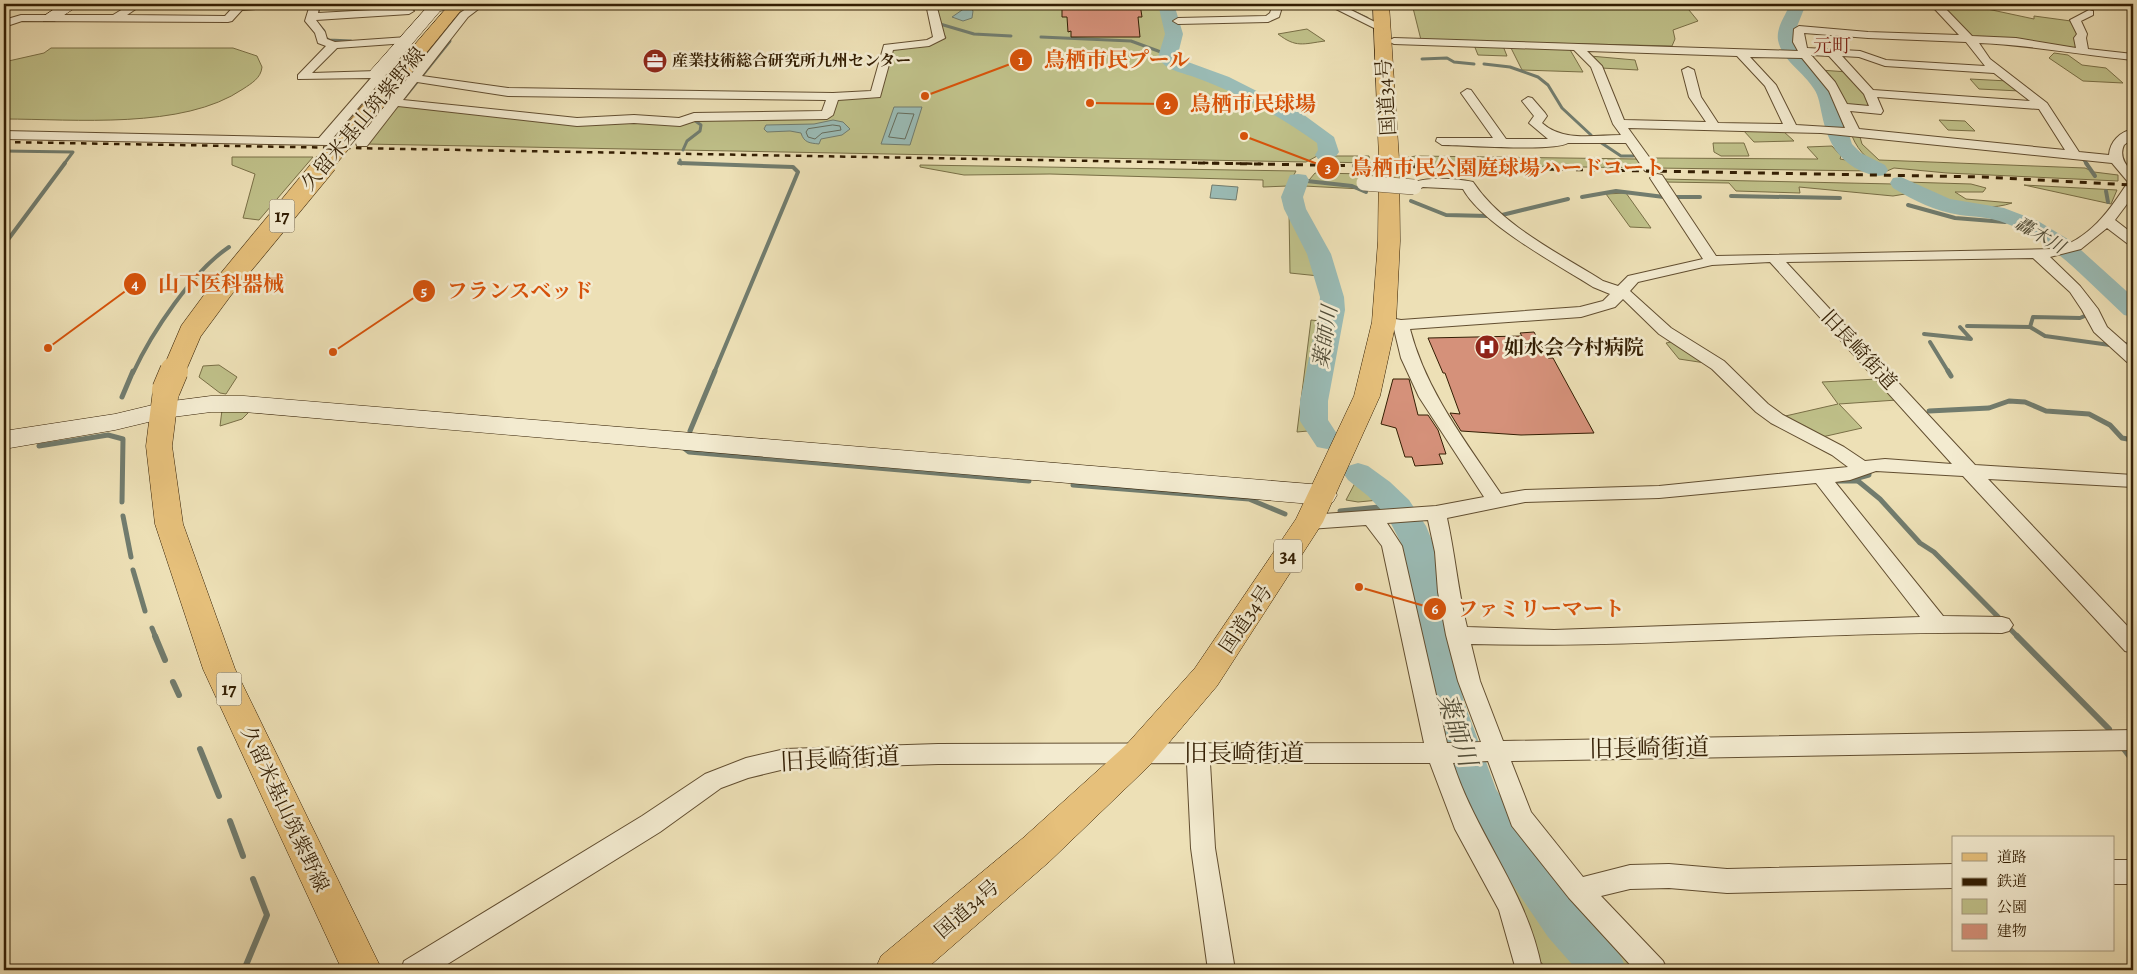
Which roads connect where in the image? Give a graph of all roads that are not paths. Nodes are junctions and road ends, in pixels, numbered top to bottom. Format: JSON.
{"nodes":[{"id":1,"x":73,"y":4,"type":"edge"},
{"id":2,"x":138,"y":4,"type":"edge"},
{"id":3,"x":280,"y":4,"type":"edge"},
{"id":4,"x":314,"y":4,"type":"edge"},
{"id":5,"x":480,"y":4,"type":"edge"},
{"id":6,"x":931,"y":4,"type":"edge"},
{"id":7,"x":1278,"y":4,"type":"edge"},
{"id":8,"x":1331,"y":4,"type":"edge"},
{"id":9,"x":1935,"y":4,"type":"edge"},
{"id":10,"x":240,"y":6,"type":"edge"},
{"id":11,"x":412,"y":8,"type":"edge"},
{"id":12,"x":459,"y":8,"type":"edge"},
{"id":13,"x":431,"y":11,"type":"junction"},
{"id":14,"x":2089,"y":13,"type":"dead end"},
{"id":15,"x":316,"y":16,"type":"junction"},
{"id":16,"x":49,"y":18,"type":"junction"},
{"id":17,"x":114,"y":19,"type":"junction"},
{"id":18,"x":228,"y":19,"type":"junction"},
{"id":19,"x":1178,"y":21,"type":"dead end"},
{"id":20,"x":4,"y":24,"type":"edge"},
{"id":21,"x":1386,"y":24,"type":"edge"},
{"id":22,"x":218,"y":29,"type":"dead end"},
{"id":23,"x":1969,"y":40,"type":"junction"},
{"id":24,"x":334,"y":45,"type":"junction"},
{"id":25,"x":412,"y":47,"type":"junction"},
{"id":26,"x":1577,"y":47,"type":"junction"},
{"id":27,"x":1740,"y":51,"type":"junction"},
{"id":28,"x":2083,"y":52,"type":"junction"},
{"id":29,"x":1804,"y":53,"type":"junction"},
{"id":30,"x":1833,"y":53,"type":"junction"},
{"id":31,"x":2133,"y":57,"type":"edge"},
{"id":32,"x":1688,"y":70,"type":"dead end"},
{"id":33,"x":1999,"y":70,"type":"junction"},
{"id":34,"x":377,"y":74,"type":"junction"},
{"id":35,"x":413,"y":78,"type":"junction"},
{"id":36,"x":1467,"y":92,"type":"dead end"},
{"id":37,"x":1869,"y":93,"type":"junction"},
{"id":38,"x":833,"y":97,"type":"junction"},
{"id":39,"x":1528,"y":100,"type":"dead end"},
{"id":40,"x":395,"y":102,"type":"junction"},
{"id":41,"x":2043,"y":106,"type":"junction"},
{"id":42,"x":1844,"y":108,"type":"junction"},
{"id":43,"x":1619,"y":124,"type":"junction"},
{"id":44,"x":1715,"y":127,"type":"junction"},
{"id":45,"x":1790,"y":128,"type":"junction"},
{"id":46,"x":1856,"y":133,"type":"junction"},
{"id":47,"x":2133,"y":133,"type":"edge"},
{"id":48,"x":4,"y":134,"type":"edge"},
{"id":49,"x":1630,"y":139,"type":"junction"},
{"id":50,"x":1501,"y":140,"type":"junction"},
{"id":51,"x":1563,"y":140,"type":"junction"},
{"id":52,"x":1442,"y":141,"type":"dead end"},
{"id":53,"x":362,"y":143,"type":"dead end"},
{"id":54,"x":2076,"y":156,"type":"junction"},
{"id":55,"x":2114,"y":159,"type":"junction"},
{"id":56,"x":1364,"y":183,"type":"dead end"},
{"id":57,"x":2133,"y":186,"type":"edge"},
{"id":58,"x":2106,"y":220,"type":"junction"},
{"id":59,"x":2133,"y":241,"type":"edge"},
{"id":60,"x":2046,"y":254,"type":"junction"},
{"id":61,"x":1775,"y":259,"type":"junction"},
{"id":62,"x":1712,"y":262,"type":"junction"},
{"id":63,"x":1622,"y":292,"type":"junction"},
{"id":64,"x":1393,"y":323,"type":"junction"},
{"id":65,"x":2133,"y":358,"type":"edge"},
{"id":66,"x":166,"y":400,"type":"junction"},
{"id":67,"x":4,"y":440,"type":"edge"},
{"id":68,"x":1860,"y":467,"type":"junction"},
{"id":69,"x":1971,"y":471,"type":"junction"},
{"id":70,"x":1820,"y":476,"type":"junction"},
{"id":71,"x":2133,"y":481,"type":"edge"},
{"id":72,"x":1323,"y":495,"type":"junction"},
{"id":73,"x":1495,"y":500,"type":"junction"},
{"id":74,"x":1430,"y":514,"type":"junction"},
{"id":75,"x":1371,"y":518,"type":"junction"},
{"id":76,"x":1309,"y":522,"type":"junction"},
{"id":77,"x":1938,"y":624,"type":"junction"},
{"id":78,"x":2002,"y":625,"type":"dead end"},
{"id":79,"x":1457,"y":635,"type":"junction"},
{"id":80,"x":2133,"y":645,"type":"edge"},
{"id":81,"x":2133,"y":740,"type":"edge"},
{"id":82,"x":1490,"y":752,"type":"junction"},
{"id":83,"x":1198,"y":753,"type":"junction"},
{"id":84,"x":1442,"y":753,"type":"junction"},
{"id":85,"x":1138,"y":755,"type":"junction"},
{"id":86,"x":2114,"y":872,"type":"edge"},
{"id":87,"x":2133,"y":872,"type":"edge"},
{"id":88,"x":1952,"y":876,"type":"edge"},
{"id":89,"x":1578,"y":890,"type":"junction"},
{"id":90,"x":362,"y":970,"type":"edge"},
{"id":91,"x":414,"y":970,"type":"edge"},
{"id":92,"x":896,"y":970,"type":"edge"},
{"id":93,"x":1221,"y":970,"type":"edge"},
{"id":94,"x":1529,"y":970,"type":"edge"},
{"id":95,"x":1653,"y":970,"type":"edge"}],
"edges":[{"from":1,"to":16,"type":"street"},
{"from":2,"to":17,"type":"street"},
{"from":3,"to":10,"type":"street"},
{"from":4,"to":15,"type":"street"},
{"from":5,"to":12,"type":"street"},
{"from":6,"to":38,"type":"street"},
{"from":7,"to":19,"type":"street"},
{"from":8,"to":21,"type":"street"},
{"from":9,"to":23,"type":"street"},
{"from":10,"to":18,"type":"street"},
{"from":11,"to":13,"type":"street"},
{"from":11,"to":15,"type":"street"},
{"from":12,"to":13,"type":"street"},
{"from":12,"to":25,"type":"main road","name":"久留米基山筑紫野線","number":"17"},
{"from":12,"to":35,"type":"street"},
{"from":13,"to":25,"type":"street"},
{"from":14,"to":28,"type":"street"},
{"from":15,"to":24,"type":"street"},
{"from":16,"to":17,"type":"street"},
{"from":16,"to":20,"type":"street"},
{"from":17,"to":18,"type":"street"},
{"from":18,"to":22,"type":"street"},
{"from":21,"to":26,"type":"street"},
{"from":21,"to":64,"type":"main road","name":"国道34号","number":"34"},
{"from":23,"to":28,"type":"street"},
{"from":23,"to":29,"type":"street"},
{"from":23,"to":33,"type":"street"},
{"from":24,"to":25,"type":"street"},
{"from":24,"to":34,"type":"street"},
{"from":25,"to":34,"type":"street"},
{"from":25,"to":66,"type":"main road","name":"久留米基山筑紫野線","number":"17","bridge":true},
{"from":26,"to":27,"type":"street"},
{"from":26,"to":43,"type":"street"},
{"from":27,"to":29,"type":"street"},
{"from":27,"to":45,"type":"street"},
{"from":28,"to":31,"type":"street"},
{"from":29,"to":30,"type":"street"},
{"from":29,"to":42,"type":"street"},
{"from":30,"to":33,"type":"street"},
{"from":30,"to":37,"type":"street"},
{"from":32,"to":44,"type":"street"},
{"from":33,"to":41,"type":"street"},
{"from":34,"to":48,"type":"street"},
{"from":35,"to":38,"type":"street"},
{"from":35,"to":40,"type":"street"},
{"from":36,"to":50,"type":"street"},
{"from":37,"to":41,"type":"street"},
{"from":37,"to":42,"type":"street"},
{"from":38,"to":40,"type":"street"},
{"from":39,"to":51,"type":"street"},
{"from":40,"to":53,"type":"street"},
{"from":41,"to":54,"type":"street"},
{"from":42,"to":46,"type":"street"},
{"from":43,"to":44,"type":"street"},
{"from":43,"to":49,"type":"street"},
{"from":44,"to":45,"type":"street"},
{"from":45,"to":46,"type":"street"},
{"from":46,"to":54,"type":"street"},
{"from":47,"to":55,"type":"street"},
{"from":49,"to":51,"type":"street"},
{"from":49,"to":62,"type":"street"},
{"from":50,"to":51,"type":"street"},
{"from":50,"to":52,"type":"street"},
{"from":54,"to":55,"type":"street"},
{"from":55,"to":57,"type":"street"},
{"from":56,"to":63,"type":"street","bridge":true},
{"from":57,"to":58,"type":"street"},
{"from":58,"to":59,"type":"street"},
{"from":58,"to":60,"type":"street"},
{"from":60,"to":61,"type":"street"},
{"from":60,"to":65,"type":"street"},
{"from":61,"to":62,"type":"street"},
{"from":61,"to":69,"type":"street","name":"旧長崎街道"},
{"from":62,"to":63,"type":"street"},
{"from":63,"to":64,"type":"street"},
{"from":63,"to":68,"type":"street"},
{"from":64,"to":72,"type":"main road","name":"国道34号","number":"34"},
{"from":64,"to":73,"type":"street"},
{"from":66,"to":67,"type":"street"},
{"from":66,"to":72,"type":"street"},
{"from":66,"to":90,"type":"main road","name":"久留米基山筑紫野線","number":"17"},
{"from":68,"to":69,"type":"street"},
{"from":68,"to":70,"type":"street"},
{"from":69,"to":71,"type":"street"},
{"from":69,"to":80,"type":"street","name":"旧長崎街道"},
{"from":70,"to":73,"type":"street"},
{"from":70,"to":77,"type":"street"},
{"from":72,"to":76,"type":"main road","name":"国道34号","number":"34"},
{"from":73,"to":74,"type":"street"},
{"from":74,"to":75,"type":"street"},
{"from":74,"to":79,"type":"street"},
{"from":75,"to":76,"type":"street"},
{"from":75,"to":84,"type":"street"},
{"from":76,"to":85,"type":"main road","name":"国道34号","number":"34"},
{"from":77,"to":78,"type":"street"},
{"from":77,"to":79,"type":"street"},
{"from":79,"to":82,"type":"street"},
{"from":81,"to":82,"type":"street","name":"旧長崎街道"},
{"from":82,"to":84,"type":"street","name":"旧長崎街道"},
{"from":82,"to":89,"type":"street"},
{"from":83,"to":84,"type":"street","name":"旧長崎街道"},
{"from":83,"to":85,"type":"street","name":"旧長崎街道"},
{"from":83,"to":93,"type":"street"},
{"from":84,"to":94,"type":"street"},
{"from":85,"to":91,"type":"street","name":"旧長崎街道"},
{"from":85,"to":92,"type":"main road","name":"国道34号","number":"34"},
{"from":86,"to":87,"type":"street"},
{"from":88,"to":89,"type":"street"},
{"from":89,"to":95,"type":"street"}]}
